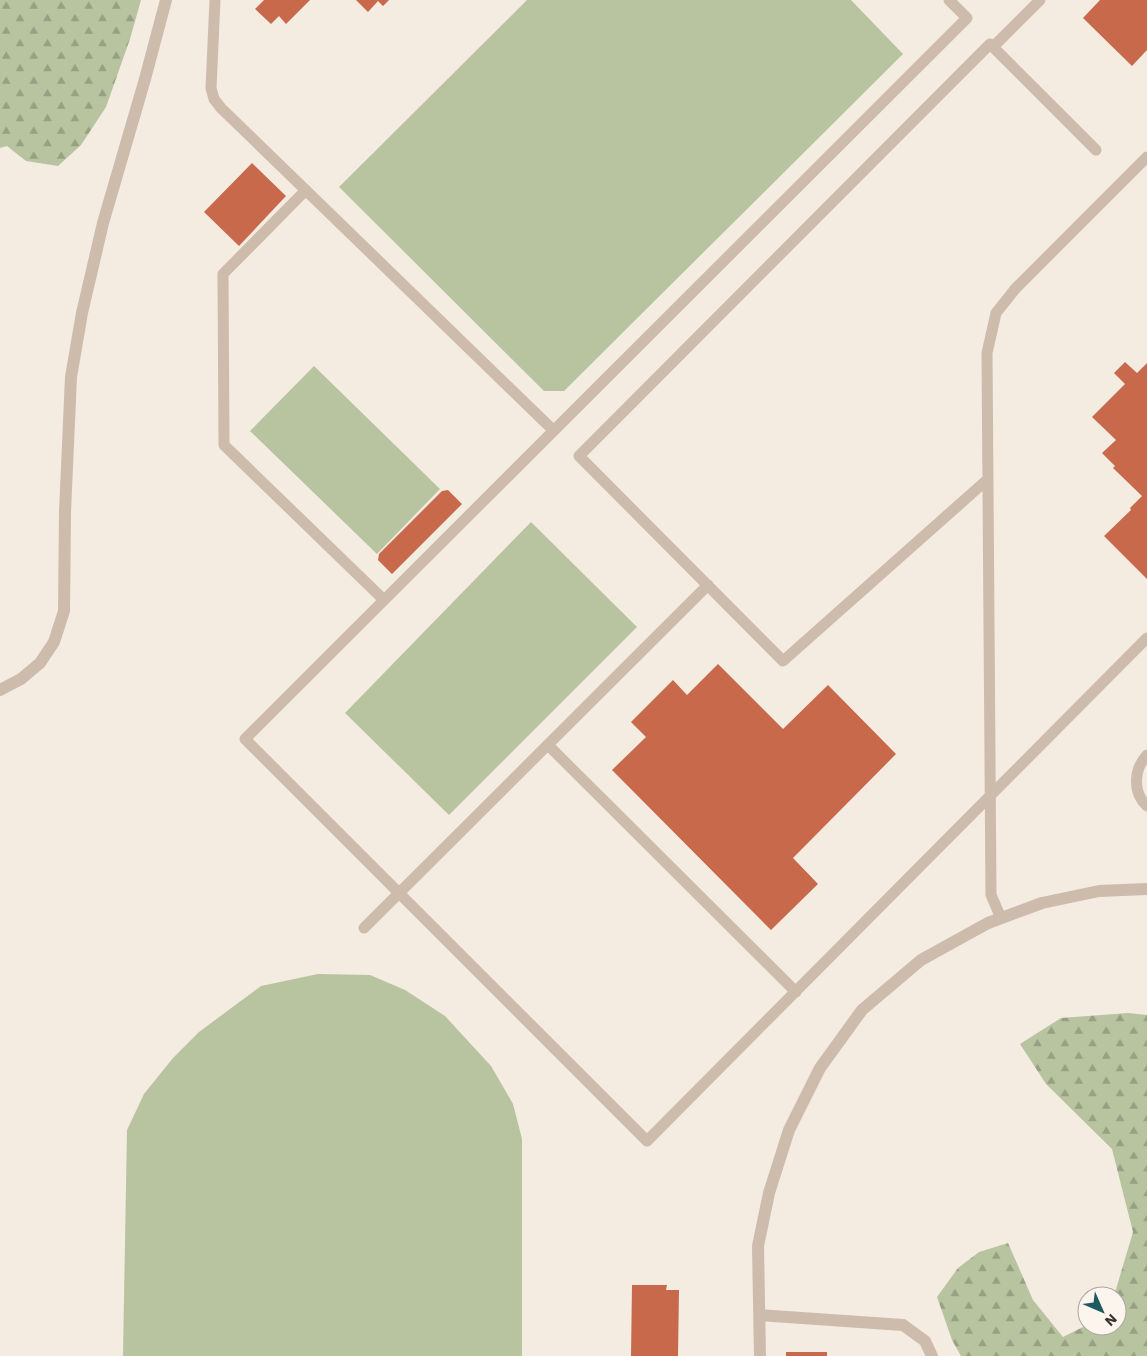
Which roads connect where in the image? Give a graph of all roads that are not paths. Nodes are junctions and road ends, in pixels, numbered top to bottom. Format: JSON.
{"nodes":[{"id":1,"x":166,"y":0,"type":"edge"},
{"id":2,"x":215,"y":0,"type":"edge"},
{"id":3,"x":949,"y":0,"type":"edge"},
{"id":4,"x":1040,"y":0,"type":"edge"},
{"id":5,"x":993,"y":47,"type":"junction"},
{"id":6,"x":1096,"y":150,"type":"dead end"},
{"id":7,"x":1147,"y":157,"type":"edge"},
{"id":8,"x":306,"y":190,"type":"junction"},
{"id":9,"x":554,"y":430,"type":"junction"},
{"id":10,"x":988,"y":479,"type":"junction"},
{"id":11,"x":708,"y":585,"type":"junction"},
{"id":12,"x":384,"y":600,"type":"junction"},
{"id":13,"x":1147,"y":638,"type":"edge"},
{"id":14,"x":0,"y":690,"type":"edge"},
{"id":15,"x":548,"y":745,"type":"junction"},
{"id":16,"x":1147,"y":755,"type":"edge"},
{"id":17,"x":990,"y":796,"type":"junction"},
{"id":18,"x":1147,"y":806,"type":"edge"},
{"id":19,"x":1147,"y":889,"type":"edge"},
{"id":20,"x":399,"y":894,"type":"junction"},
{"id":21,"x":1001,"y":918,"type":"junction"},
{"id":22,"x":364,"y":928,"type":"dead end"},
{"id":23,"x":796,"y":992,"type":"junction"},
{"id":24,"x":760,"y":1315,"type":"junction"},
{"id":25,"x":760,"y":1356,"type":"edge"},
{"id":26,"x":932,"y":1356,"type":"edge"}],
"edges":[{"from":1,"to":14,"type":"street"},
{"from":2,"to":8,"type":"lane"},
{"from":3,"to":9,"type":"lane"},
{"from":4,"to":5,"type":"lane"},
{"from":5,"to":6,"type":"lane"},
{"from":5,"to":11,"type":"lane"},
{"from":7,"to":10,"type":"lane"},
{"from":8,"to":9,"type":"lane"},
{"from":8,"to":12,"type":"lane"},
{"from":9,"to":12,"type":"lane"},
{"from":10,"to":11,"type":"lane"},
{"from":10,"to":17,"type":"lane"},
{"from":11,"to":15,"type":"lane"},
{"from":12,"to":20,"type":"lane"},
{"from":13,"to":17,"type":"lane"},
{"from":15,"to":20,"type":"lane"},
{"from":15,"to":23,"type":"lane"},
{"from":16,"to":18,"type":"lane"},
{"from":17,"to":21,"type":"lane"},
{"from":17,"to":23,"type":"lane"},
{"from":19,"to":21,"type":"street"},
{"from":20,"to":22,"type":"lane"},
{"from":20,"to":23,"type":"lane"},
{"from":21,"to":24,"type":"street"},
{"from":24,"to":25,"type":"street"},
{"from":24,"to":26,"type":"street"}]}
